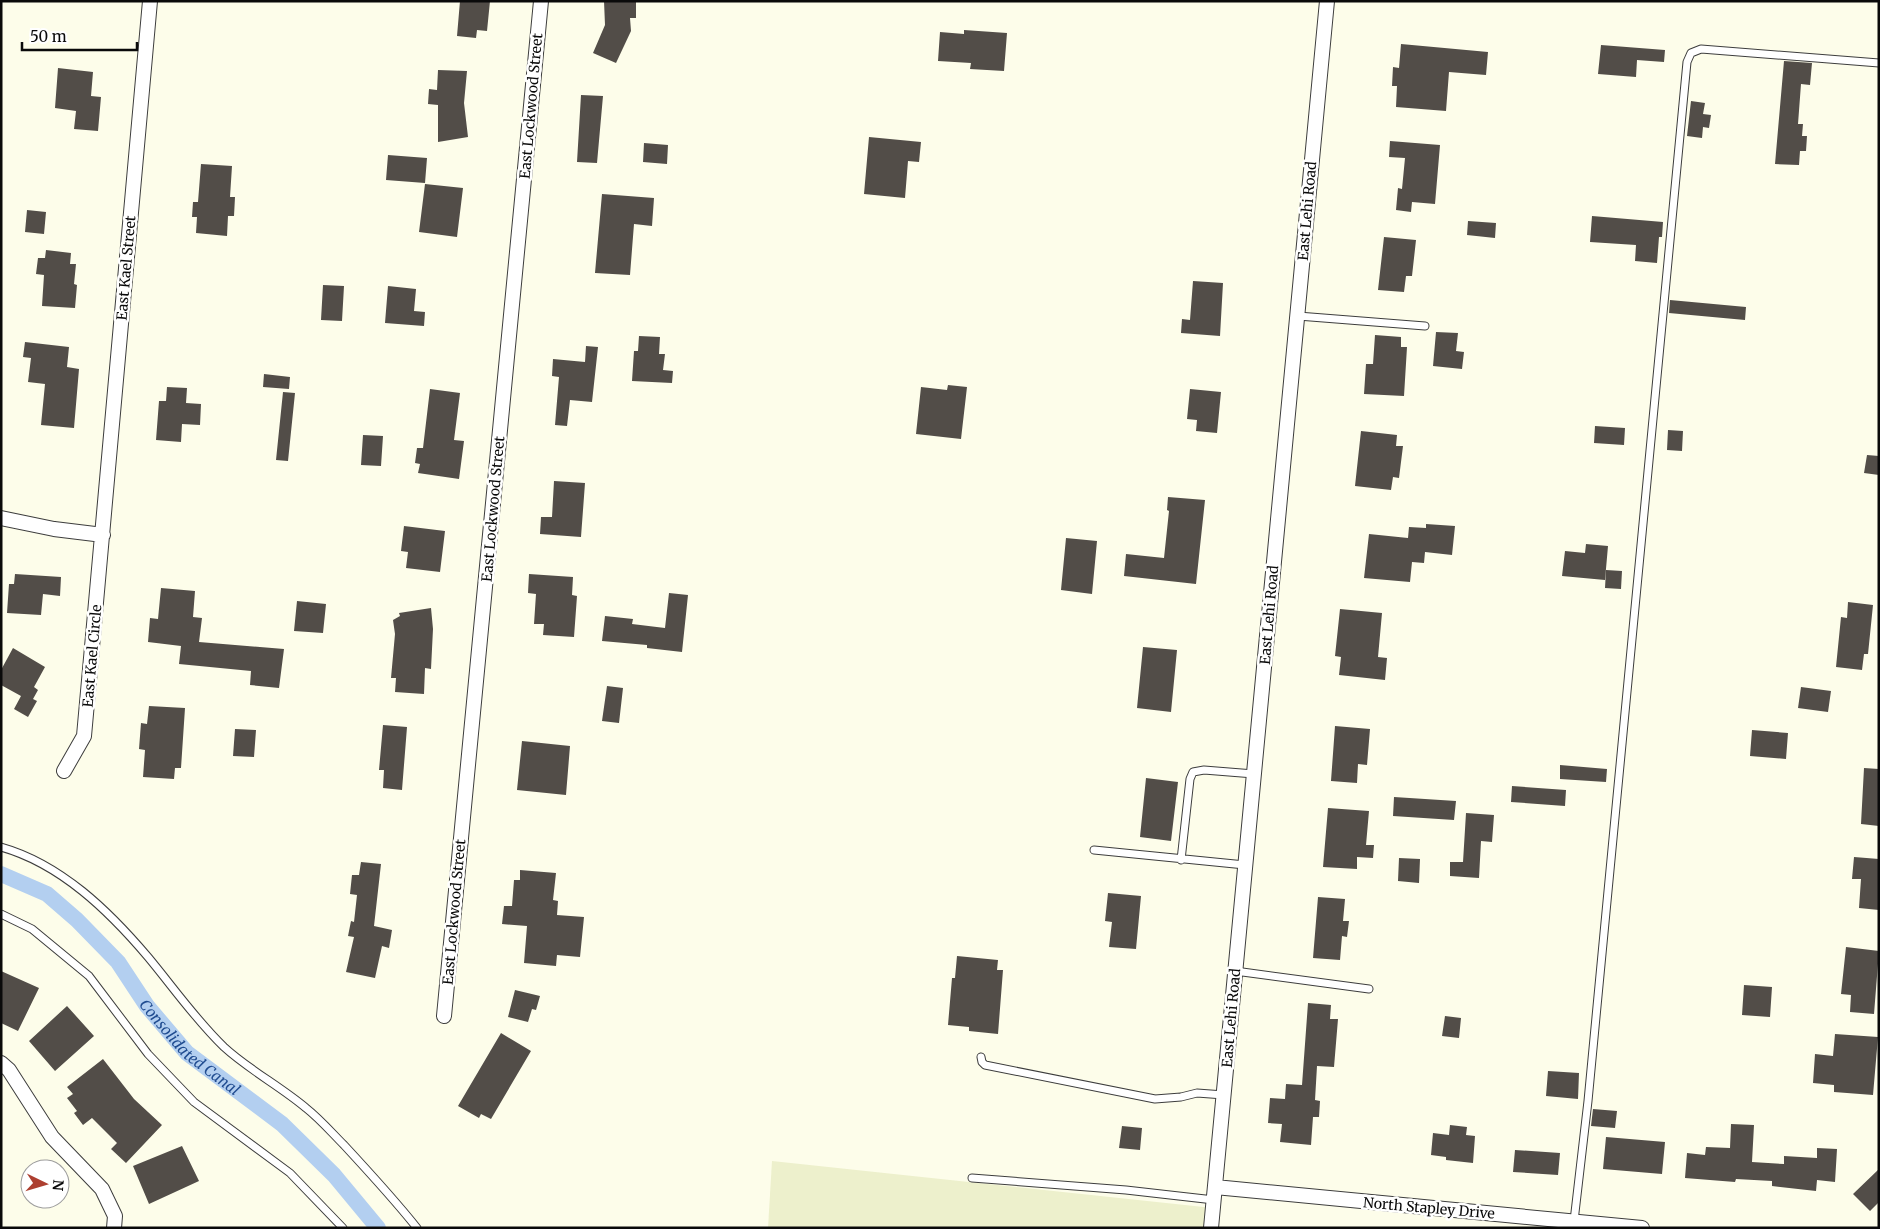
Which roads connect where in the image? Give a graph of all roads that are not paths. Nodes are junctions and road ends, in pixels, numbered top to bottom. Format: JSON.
{"nodes":[{"id":1,"x":150,"y":1,"type":"edge"},
{"id":2,"x":541,"y":1,"type":"edge"},
{"id":3,"x":1327,"y":1,"type":"edge"},
{"id":4,"x":1879,"y":63,"type":"edge"},
{"id":5,"x":1298,"y":316,"type":"junction"},
{"id":6,"x":1425,"y":326,"type":"dead end"},
{"id":7,"x":1,"y":518,"type":"edge"},
{"id":8,"x":103,"y":535,"type":"junction"},
{"id":9,"x":64,"y":772,"type":"dead end"},
{"id":10,"x":1254,"y":774,"type":"junction"},
{"id":11,"x":1,"y":847,"type":"edge"},
{"id":12,"x":1094,"y":850,"type":"dead end"},
{"id":13,"x":1182,"y":860,"type":"junction"},
{"id":14,"x":1245,"y":865,"type":"junction"},
{"id":15,"x":1,"y":914,"type":"edge"},
{"id":16,"x":1235,"y":971,"type":"junction"},
{"id":17,"x":1369,"y":989,"type":"dead end"},
{"id":18,"x":444,"y":1016,"type":"dead end"},
{"id":19,"x":982,"y":1057,"type":"dead end"},
{"id":20,"x":1,"y":1062,"type":"edge"},
{"id":21,"x":1224,"y":1095,"type":"junction"},
{"id":22,"x":972,"y":1178,"type":"dead end"},
{"id":23,"x":1215,"y":1194,"type":"junction"},
{"id":24,"x":1574,"y":1221,"type":"junction"},
{"id":25,"x":115,"y":1222,"type":"edge"},
{"id":26,"x":343,"y":1228,"type":"edge"},
{"id":27,"x":417,"y":1228,"type":"edge"},
{"id":28,"x":1211,"y":1228,"type":"edge"},
{"id":29,"x":1642,"y":1228,"type":"edge"}],
"edges":[{"from":1,"to":8,"type":"street","name":"East Kael Street"},
{"from":2,"to":18,"type":"street","name":"East Lockwood Street"},
{"from":3,"to":5,"type":"street","name":"East Lehi Road"},
{"from":4,"to":24,"type":"lane"},
{"from":5,"to":6,"type":"lane"},
{"from":5,"to":10,"type":"street","name":"East Lehi Road"},
{"from":7,"to":8,"type":"street"},
{"from":8,"to":9,"type":"street","name":"East Kael Circle"},
{"from":10,"to":13,"type":"lane"},
{"from":10,"to":14,"type":"street","name":"East Lehi Road"},
{"from":11,"to":27,"type":"lane"},
{"from":12,"to":13,"type":"lane"},
{"from":13,"to":14,"type":"lane"},
{"from":14,"to":16,"type":"street","name":"East Lehi Road"},
{"from":15,"to":26,"type":"lane"},
{"from":16,"to":17,"type":"lane"},
{"from":16,"to":21,"type":"street","name":"East Lehi Road"},
{"from":19,"to":21,"type":"lane"},
{"from":20,"to":25,"type":"street"},
{"from":21,"to":23,"type":"street","name":"East Lehi Road"},
{"from":22,"to":23,"type":"lane"},
{"from":23,"to":24,"type":"street","name":"North Stapley Drive"},
{"from":23,"to":28,"type":"street","name":"East Lehi Road"},
{"from":24,"to":29,"type":"street","name":"North Stapley Drive"}]}
